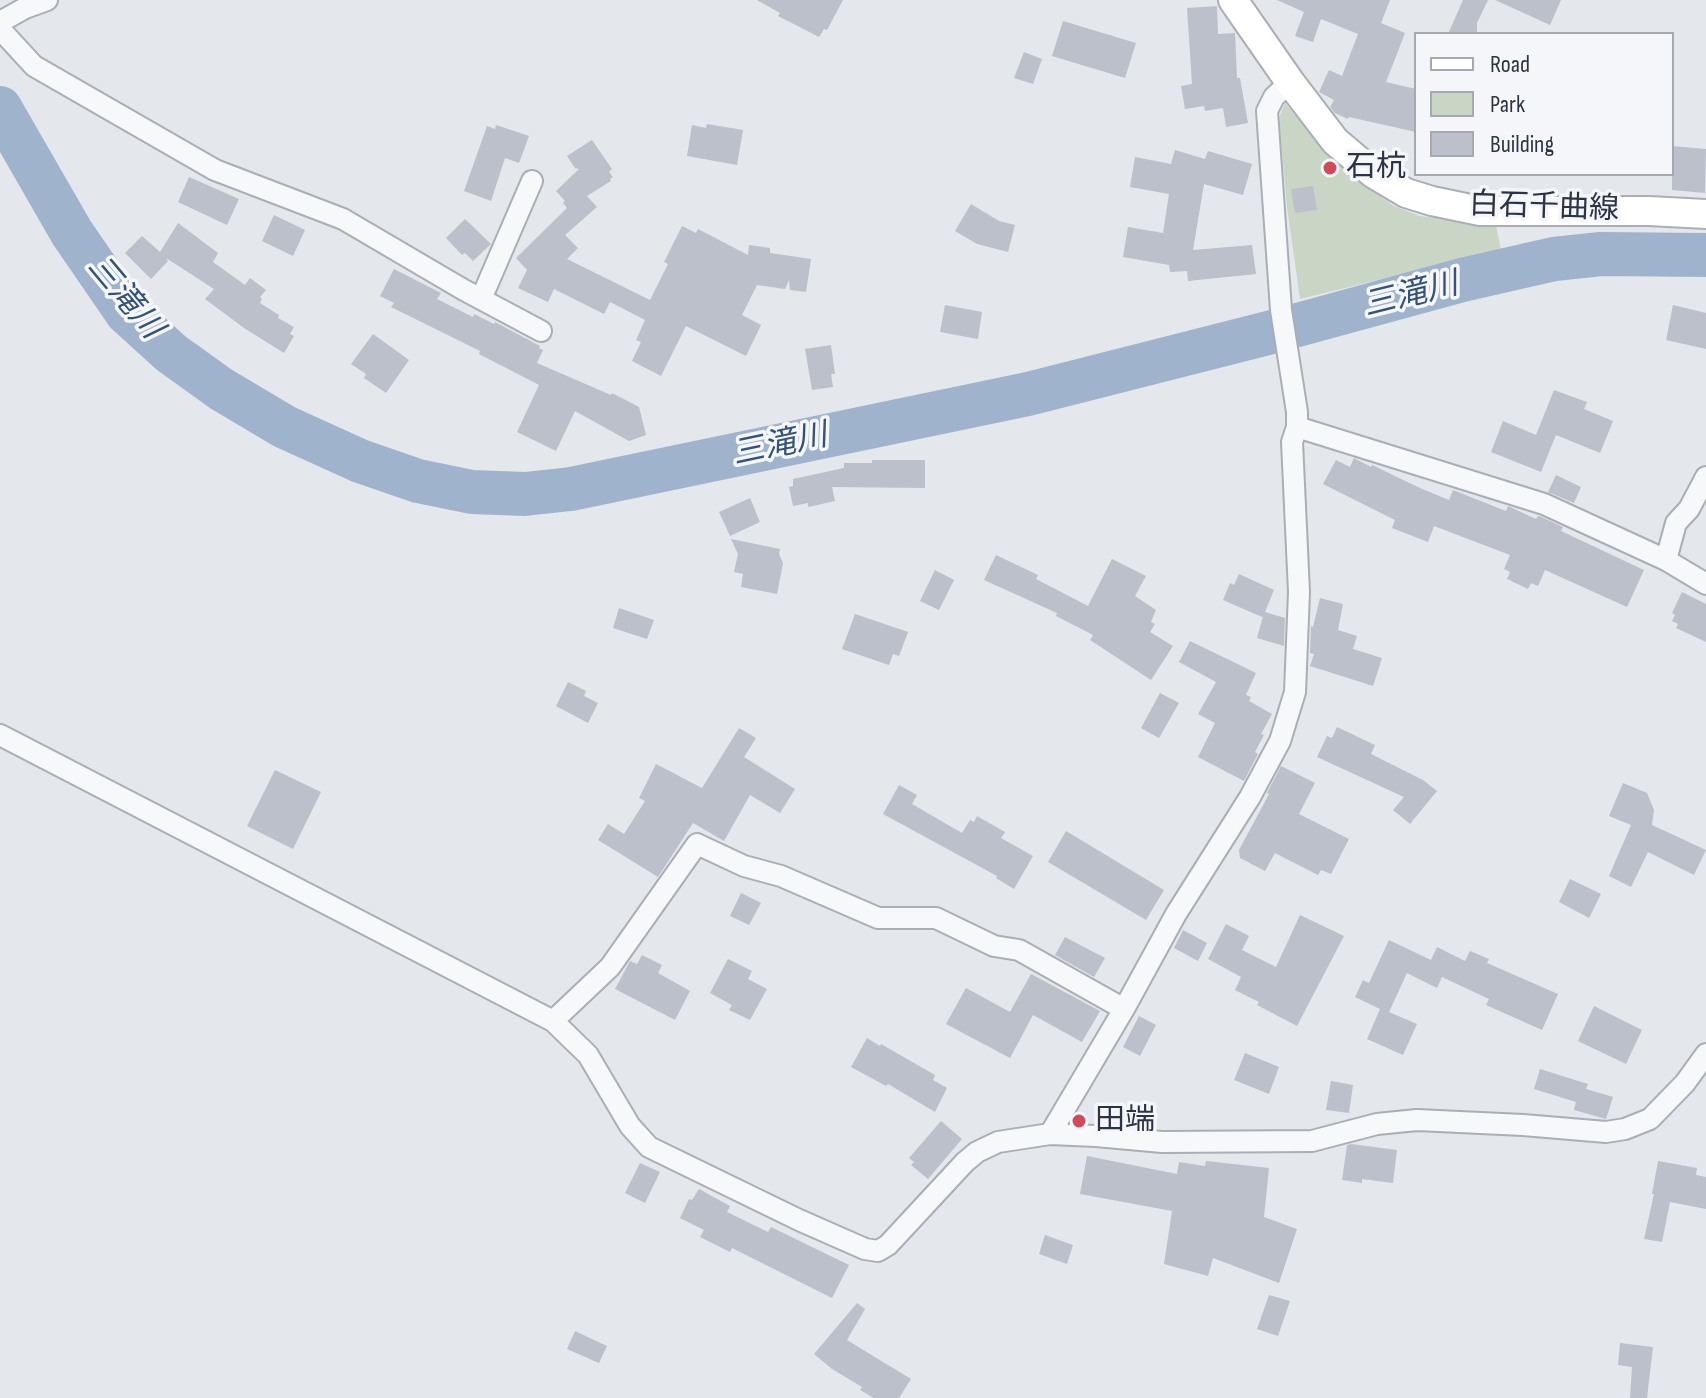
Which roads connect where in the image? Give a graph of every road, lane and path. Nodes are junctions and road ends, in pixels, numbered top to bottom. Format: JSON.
{"nodes":[{"id":1,"x":47,"y":0,"type":"edge"},
{"id":2,"x":1233,"y":0,"type":"edge"},
{"id":3,"x":0,"y":22,"type":"edge"},
{"id":4,"x":0,"y":29,"type":"edge"},
{"id":5,"x":1290,"y":82,"type":"junction"},
{"id":6,"x":532,"y":181,"type":"dead end"},
{"id":7,"x":1706,"y":214,"type":"edge"},
{"id":8,"x":481,"y":299,"type":"junction"},
{"id":9,"x":541,"y":331,"type":"dead end"},
{"id":10,"x":1297,"y":427,"type":"junction"},
{"id":11,"x":1706,"y":477,"type":"edge"},
{"id":12,"x":1666,"y":560,"type":"junction"},
{"id":13,"x":1706,"y":584,"type":"edge"},
{"id":14,"x":0,"y":735,"type":"edge"},
{"id":15,"x":1124,"y":1009,"type":"junction"},
{"id":16,"x":553,"y":1021,"type":"junction"},
{"id":17,"x":1706,"y":1054,"type":"edge"},
{"id":18,"x":1050,"y":1134,"type":"junction"}],
"edges":[{"from":1,"to":3,"type":"street"},
{"from":2,"to":5,"type":"main road","name":"白石千曲線"},
{"from":4,"to":8,"type":"street"},
{"from":5,"to":7,"type":"main road","name":"白石千曲線"},
{"from":5,"to":10,"type":"street"},
{"from":6,"to":8,"type":"street"},
{"from":8,"to":9,"type":"street"},
{"from":10,"to":12,"type":"street"},
{"from":10,"to":15,"type":"street"},
{"from":11,"to":12,"type":"street"},
{"from":12,"to":13,"type":"street"},
{"from":14,"to":16,"type":"street"},
{"from":15,"to":16,"type":"street"},
{"from":15,"to":18,"type":"street"},
{"from":16,"to":18,"type":"street"},
{"from":17,"to":18,"type":"street"}]}
